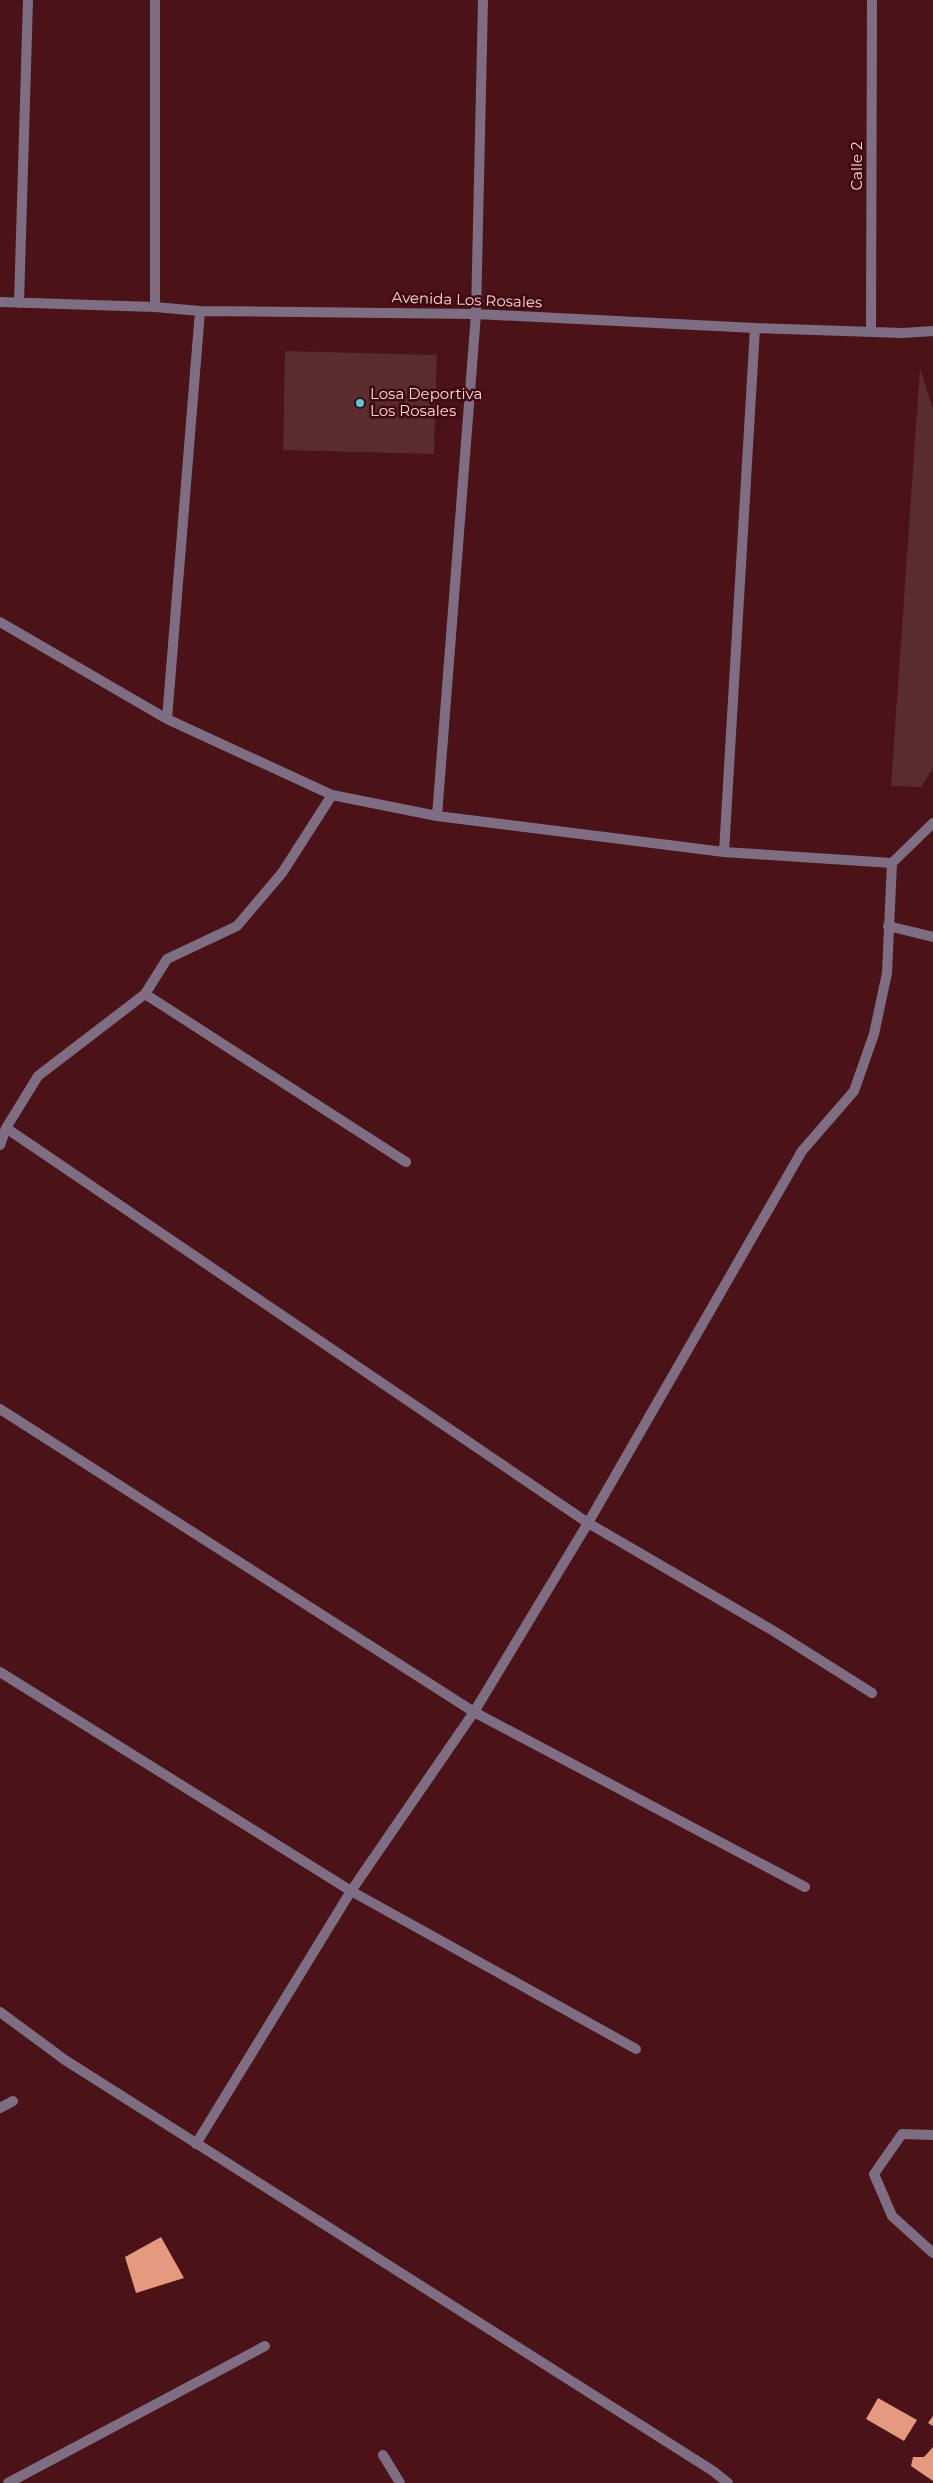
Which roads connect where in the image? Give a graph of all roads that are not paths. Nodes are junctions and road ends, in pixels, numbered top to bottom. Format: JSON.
{"nodes":[{"id":1,"x":28,"y":0,"type":"edge"},
{"id":2,"x":155,"y":0,"type":"edge"},
{"id":3,"x":483,"y":0,"type":"edge"},
{"id":4,"x":872,"y":0,"type":"edge"},
{"id":5,"x":0,"y":302,"type":"edge"},
{"id":6,"x":19,"y":303,"type":"junction"},
{"id":7,"x":156,"y":307,"type":"junction"},
{"id":8,"x":200,"y":311,"type":"junction"},
{"id":9,"x":476,"y":314,"type":"junction"},
{"id":10,"x":755,"y":328,"type":"junction"},
{"id":11,"x":933,"y":331,"type":"edge"},
{"id":12,"x":871,"y":332,"type":"junction"},
{"id":13,"x":0,"y":622,"type":"edge"},
{"id":14,"x":167,"y":720,"type":"junction"},
{"id":15,"x":332,"y":795,"type":"junction"},
{"id":16,"x":438,"y":816,"type":"junction"},
{"id":17,"x":933,"y":823,"type":"edge"},
{"id":18,"x":724,"y":852,"type":"junction"},
{"id":19,"x":892,"y":863,"type":"junction"},
{"id":20,"x":888,"y":926,"type":"junction"},
{"id":21,"x":933,"y":937,"type":"edge"},
{"id":22,"x":144,"y":994,"type":"junction"},
{"id":23,"x":6,"y":1128,"type":"junction"},
{"id":24,"x":0,"y":1145,"type":"edge"},
{"id":25,"x":406,"y":1162,"type":"dead end"},
{"id":26,"x":0,"y":1409,"type":"edge"},
{"id":27,"x":588,"y":1523,"type":"junction"},
{"id":28,"x":0,"y":1672,"type":"edge"},
{"id":29,"x":872,"y":1693,"type":"dead end"},
{"id":30,"x":474,"y":1712,"type":"junction"},
{"id":31,"x":805,"y":1886,"type":"dead end"},
{"id":32,"x":351,"y":1891,"type":"junction"},
{"id":33,"x":0,"y":2012,"type":"edge"},
{"id":34,"x":636,"y":2050,"type":"dead end"},
{"id":35,"x":13,"y":2101,"type":"dead end"},
{"id":36,"x":0,"y":2108,"type":"edge"},
{"id":37,"x":933,"y":2135,"type":"edge"},
{"id":38,"x":196,"y":2144,"type":"junction"},
{"id":39,"x":933,"y":2253,"type":"edge"},
{"id":40,"x":265,"y":2346,"type":"dead end"},
{"id":41,"x":383,"y":2455,"type":"dead end"},
{"id":42,"x":8,"y":2483,"type":"edge"},
{"id":43,"x":400,"y":2483,"type":"edge"},
{"id":44,"x":728,"y":2483,"type":"edge"}],
"edges":[{"from":1,"to":6,"type":"street"},
{"from":2,"to":7,"type":"street"},
{"from":3,"to":9,"type":"street"},
{"from":4,"to":12,"type":"street","name":"Calle 2"},
{"from":5,"to":6,"type":"street","name":"Avenida Los Rosales"},
{"from":6,"to":7,"type":"street","name":"Avenida Los Rosales"},
{"from":7,"to":8,"type":"street","name":"Avenida Los Rosales"},
{"from":8,"to":9,"type":"street","name":"Avenida Los Rosales"},
{"from":8,"to":14,"type":"street"},
{"from":9,"to":10,"type":"street","name":"Avenida Los Rosales"},
{"from":9,"to":16,"type":"street"},
{"from":10,"to":12,"type":"street","name":"Avenida Los Rosales"},
{"from":10,"to":18,"type":"street"},
{"from":11,"to":12,"type":"street","name":"Avenida Los Rosales"},
{"from":13,"to":14,"type":"street"},
{"from":14,"to":15,"type":"street"},
{"from":15,"to":16,"type":"street"},
{"from":15,"to":22,"type":"street"},
{"from":16,"to":18,"type":"street"},
{"from":17,"to":19,"type":"street"},
{"from":18,"to":19,"type":"street"},
{"from":19,"to":20,"type":"street"},
{"from":20,"to":21,"type":"street"},
{"from":20,"to":27,"type":"street"},
{"from":22,"to":23,"type":"street"},
{"from":22,"to":25,"type":"street"},
{"from":23,"to":24,"type":"street"},
{"from":23,"to":27,"type":"street"},
{"from":26,"to":30,"type":"street"},
{"from":27,"to":29,"type":"street"},
{"from":27,"to":30,"type":"street"},
{"from":28,"to":32,"type":"street"},
{"from":30,"to":31,"type":"street"},
{"from":30,"to":32,"type":"street"},
{"from":32,"to":34,"type":"street"},
{"from":32,"to":38,"type":"street"},
{"from":33,"to":38,"type":"street"},
{"from":35,"to":36,"type":"street"},
{"from":37,"to":39,"type":"street"},
{"from":38,"to":44,"type":"street"},
{"from":40,"to":42,"type":"street"},
{"from":41,"to":43,"type":"street"}]}
